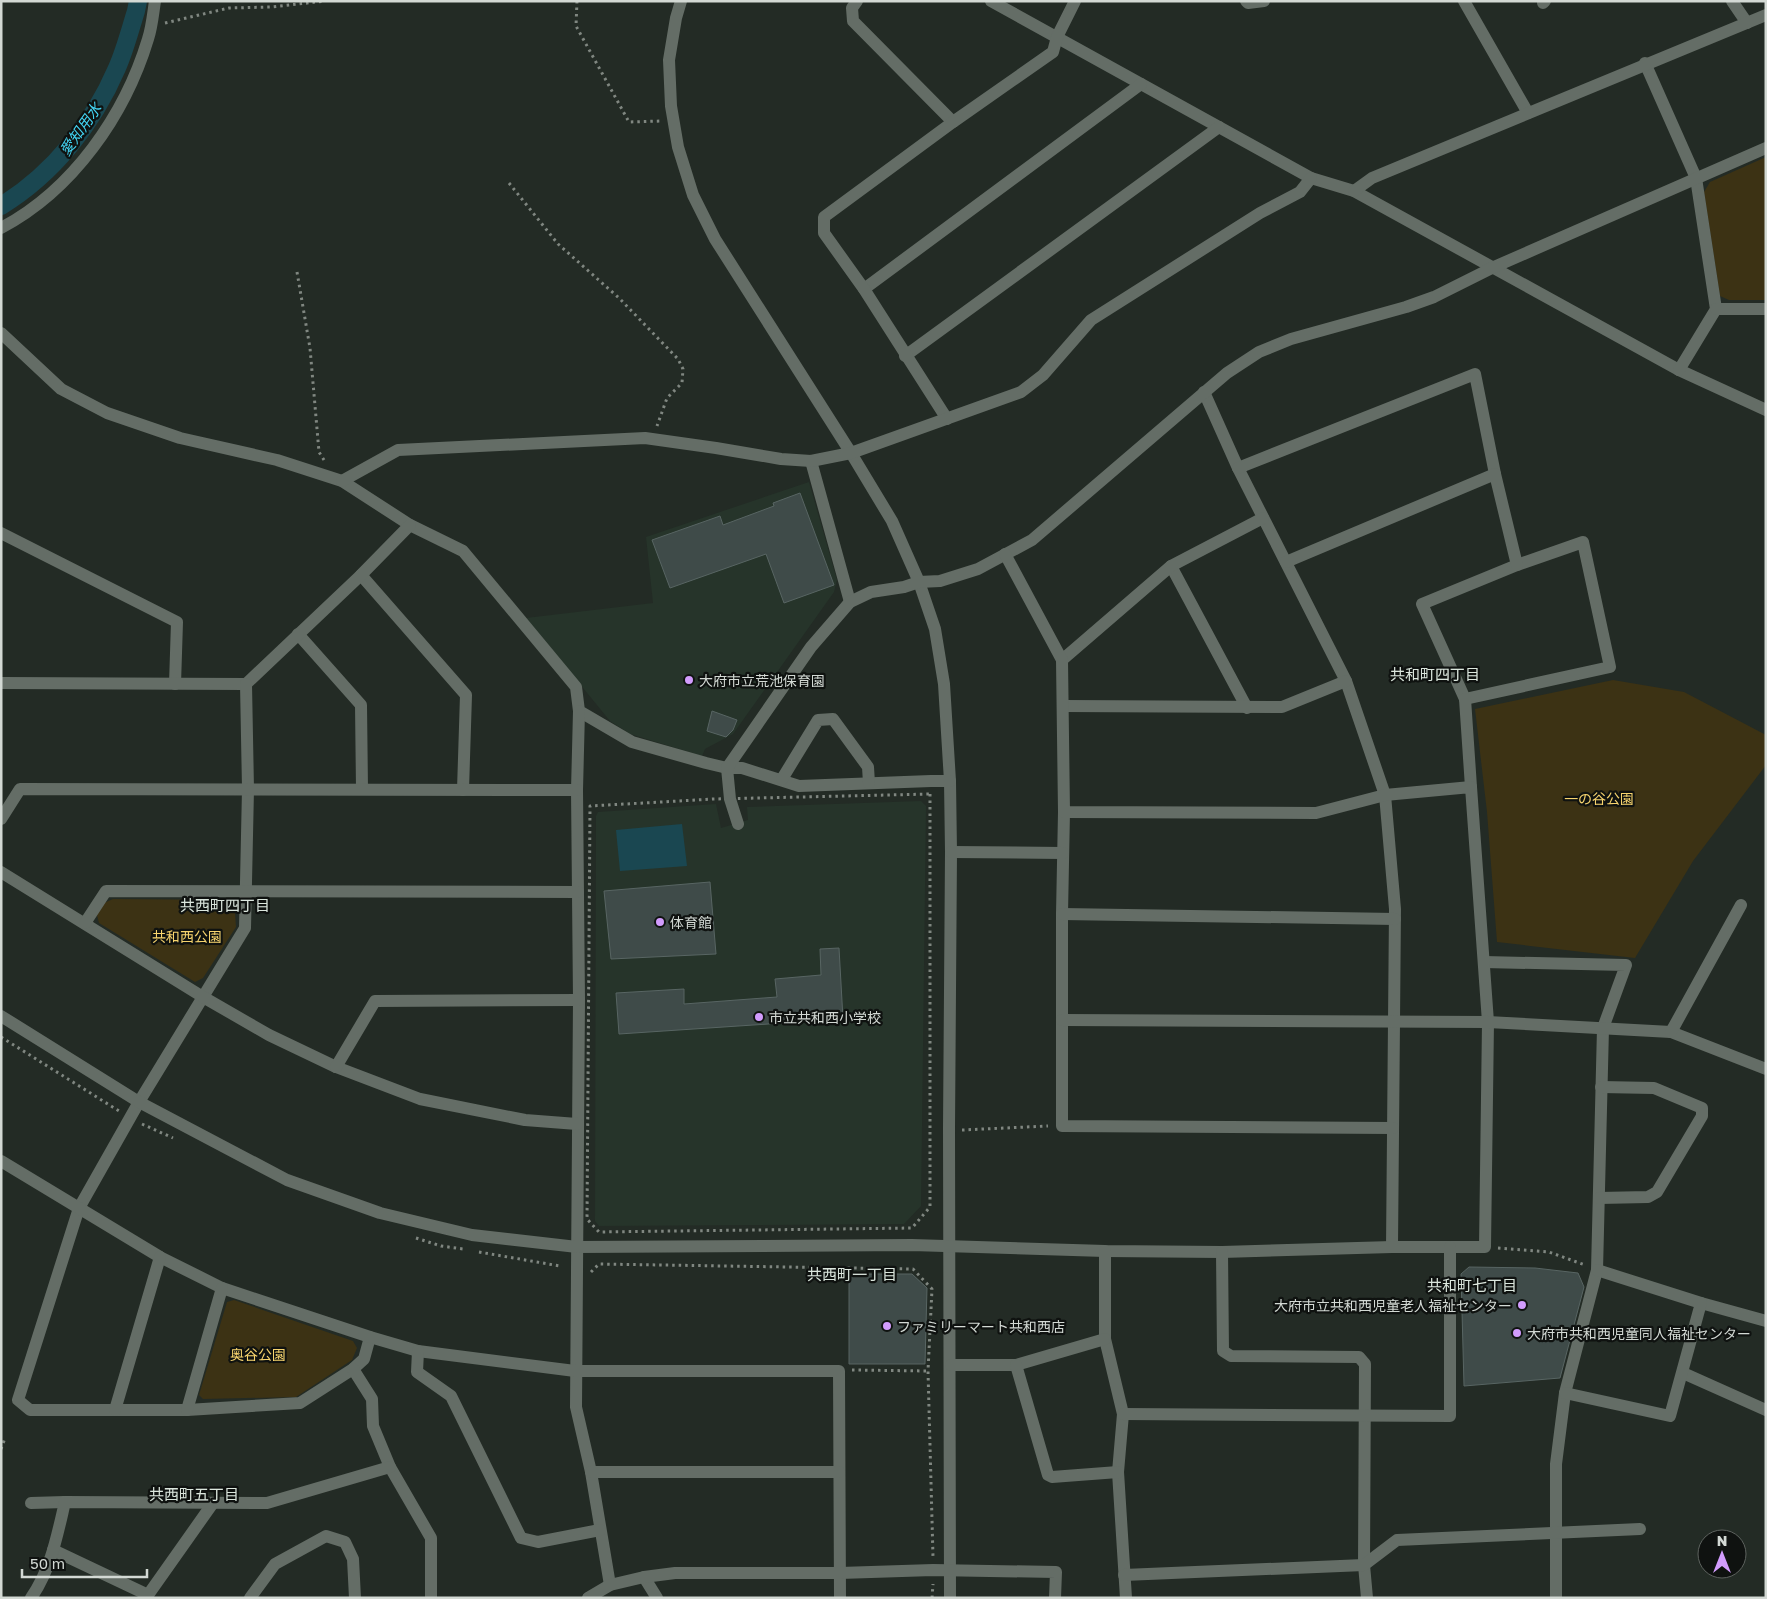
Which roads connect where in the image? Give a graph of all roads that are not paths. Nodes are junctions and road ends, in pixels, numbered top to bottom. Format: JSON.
{"nodes":[{"id":1,"x":155,"y":1,"type":"edge"},
{"id":2,"x":681,"y":1,"type":"edge"},
{"id":3,"x":857,"y":1,"type":"edge"},
{"id":4,"x":991,"y":1,"type":"edge"},
{"id":5,"x":1075,"y":1,"type":"edge"},
{"id":6,"x":1246,"y":1,"type":"edge"},
{"id":7,"x":1264,"y":1,"type":"edge"},
{"id":8,"x":1464,"y":1,"type":"edge"},
{"id":9,"x":1732,"y":1,"type":"edge"},
{"id":10,"x":1766,"y":15,"type":"edge"},
{"id":11,"x":1747,"y":23,"type":"junction"},
{"id":12,"x":1057,"y":37,"type":"junction"},
{"id":13,"x":1645,"y":63,"type":"junction"},
{"id":14,"x":1141,"y":84,"type":"junction"},
{"id":15,"x":1528,"y":113,"type":"junction"},
{"id":16,"x":953,"y":122,"type":"junction"},
{"id":17,"x":1219,"y":127,"type":"junction"},
{"id":18,"x":1766,"y":148,"type":"edge"},
{"id":19,"x":1311,"y":178,"type":"junction"},
{"id":20,"x":1696,"y":178,"type":"junction"},
{"id":21,"x":1354,"y":191,"type":"junction"},
{"id":22,"x":1,"y":228,"type":"edge"},
{"id":23,"x":1494,"y":267,"type":"junction"},
{"id":24,"x":864,"y":289,"type":"junction"},
{"id":25,"x":1716,"y":309,"type":"junction"},
{"id":26,"x":1766,"y":309,"type":"edge"},
{"id":27,"x":1,"y":333,"type":"edge"},
{"id":28,"x":905,"y":356,"type":"junction"},
{"id":29,"x":1679,"y":370,"type":"junction"},
{"id":30,"x":1204,"y":392,"type":"junction"},
{"id":31,"x":1766,"y":410,"type":"edge"},
{"id":32,"x":947,"y":419,"type":"junction"},
{"id":33,"x":851,"y":453,"type":"junction"},
{"id":34,"x":811,"y":461,"type":"junction"},
{"id":35,"x":1238,"y":468,"type":"junction"},
{"id":36,"x":1494,"y":474,"type":"junction"},
{"id":37,"x":342,"y":481,"type":"junction"},
{"id":38,"x":1263,"y":518,"type":"junction"},
{"id":39,"x":410,"y":525,"type":"junction"},
{"id":40,"x":1,"y":533,"type":"edge"},
{"id":41,"x":1005,"y":554,"type":"junction"},
{"id":42,"x":1286,"y":562,"type":"junction"},
{"id":43,"x":1517,"y":565,"type":"junction"},
{"id":44,"x":1172,"y":566,"type":"junction"},
{"id":45,"x":361,"y":576,"type":"junction"},
{"id":46,"x":919,"y":582,"type":"junction"},
{"id":47,"x":850,"y":602,"type":"junction"},
{"id":48,"x":298,"y":634,"type":"junction"},
{"id":49,"x":1062,"y":660,"type":"junction"},
{"id":50,"x":1346,"y":681,"type":"junction"},
{"id":51,"x":1,"y":683,"type":"edge"},
{"id":52,"x":175,"y":684,"type":"junction"},
{"id":53,"x":246,"y":684,"type":"junction"},
{"id":54,"x":1465,"y":699,"type":"junction"},
{"id":55,"x":1063,"y":706,"type":"junction"},
{"id":56,"x":1247,"y":708,"type":"junction"},
{"id":57,"x":579,"y":711,"type":"junction"},
{"id":58,"x":726,"y":768,"type":"junction"},
{"id":59,"x":782,"y":779,"type":"junction"},
{"id":60,"x":950,"y":782,"type":"junction"},
{"id":61,"x":869,"y":783,"type":"junction"},
{"id":62,"x":1471,"y":787,"type":"junction"},
{"id":63,"x":248,"y":789,"type":"junction"},
{"id":64,"x":362,"y":789,"type":"junction"},
{"id":65,"x":464,"y":790,"type":"junction"},
{"id":66,"x":577,"y":790,"type":"junction"},
{"id":67,"x":1385,"y":795,"type":"junction"},
{"id":68,"x":1064,"y":812,"type":"junction"},
{"id":69,"x":1,"y":819,"type":"edge"},
{"id":70,"x":738,"y":824,"type":"dead end"},
{"id":71,"x":951,"y":852,"type":"junction"},
{"id":72,"x":1063,"y":853,"type":"junction"},
{"id":73,"x":1,"y":872,"type":"edge"},
{"id":74,"x":247,"y":891,"type":"junction"},
{"id":75,"x":578,"y":892,"type":"junction"},
{"id":76,"x":1741,"y":904,"type":"dead end"},
{"id":77,"x":1062,"y":914,"type":"junction"},
{"id":78,"x":1395,"y":919,"type":"junction"},
{"id":79,"x":85,"y":923,"type":"junction"},
{"id":80,"x":1484,"y":962,"type":"junction"},
{"id":81,"x":203,"y":997,"type":"junction"},
{"id":82,"x":579,"y":1000,"type":"junction"},
{"id":83,"x":1,"y":1016,"type":"edge"},
{"id":84,"x":1062,"y":1020,"type":"junction"},
{"id":85,"x":1394,"y":1021,"type":"junction"},
{"id":86,"x":1488,"y":1022,"type":"junction"},
{"id":87,"x":1603,"y":1028,"type":"junction"},
{"id":88,"x":1671,"y":1032,"type":"junction"},
{"id":89,"x":336,"y":1067,"type":"junction"},
{"id":90,"x":1766,"y":1069,"type":"edge"},
{"id":91,"x":1602,"y":1087,"type":"junction"},
{"id":92,"x":139,"y":1102,"type":"junction"},
{"id":93,"x":578,"y":1124,"type":"junction"},
{"id":94,"x":1393,"y":1128,"type":"junction"},
{"id":95,"x":3,"y":1165,"type":"edge"},
{"id":96,"x":1599,"y":1198,"type":"junction"},
{"id":97,"x":79,"y":1208,"type":"junction"},
{"id":98,"x":577,"y":1247,"type":"junction"},
{"id":99,"x":951,"y":1247,"type":"junction"},
{"id":100,"x":1392,"y":1247,"type":"junction"},
{"id":101,"x":1450,"y":1247,"type":"junction"},
{"id":102,"x":1105,"y":1251,"type":"junction"},
{"id":103,"x":1222,"y":1252,"type":"junction"},
{"id":104,"x":160,"y":1257,"type":"junction"},
{"id":105,"x":1597,"y":1270,"type":"junction"},
{"id":106,"x":222,"y":1288,"type":"junction"},
{"id":107,"x":1701,"y":1303,"type":"junction"},
{"id":108,"x":1766,"y":1321,"type":"edge"},
{"id":109,"x":370,"y":1337,"type":"junction"},
{"id":110,"x":1105,"y":1339,"type":"junction"},
{"id":111,"x":418,"y":1351,"type":"junction"},
{"id":112,"x":951,"y":1365,"type":"junction"},
{"id":113,"x":1016,"y":1365,"type":"junction"},
{"id":114,"x":353,"y":1369,"type":"junction"},
{"id":115,"x":575,"y":1371,"type":"junction"},
{"id":116,"x":1683,"y":1373,"type":"junction"},
{"id":117,"x":1566,"y":1393,"type":"junction"},
{"id":118,"x":115,"y":1410,"type":"junction"},
{"id":119,"x":187,"y":1410,"type":"junction"},
{"id":120,"x":1766,"y":1410,"type":"edge"},
{"id":121,"x":1123,"y":1414,"type":"junction"},
{"id":122,"x":1365,"y":1415,"type":"junction"},
{"id":123,"x":390,"y":1467,"type":"junction"},
{"id":124,"x":591,"y":1472,"type":"junction"},
{"id":125,"x":838,"y":1472,"type":"junction"},
{"id":126,"x":1118,"y":1472,"type":"junction"},
{"id":127,"x":65,"y":1502,"type":"junction"},
{"id":128,"x":213,"y":1502,"type":"junction"},
{"id":129,"x":31,"y":1503,"type":"dead end"},
{"id":130,"x":1640,"y":1529,"type":"dead end"},
{"id":131,"x":600,"y":1530,"type":"junction"},
{"id":132,"x":1556,"y":1533,"type":"junction"},
{"id":133,"x":53,"y":1550,"type":"junction"},
{"id":134,"x":1364,"y":1565,"type":"junction"},
{"id":135,"x":951,"y":1570,"type":"junction"},
{"id":136,"x":840,"y":1573,"type":"junction"},
{"id":137,"x":1124,"y":1576,"type":"junction"},
{"id":138,"x":644,"y":1577,"type":"junction"},
{"id":139,"x":610,"y":1585,"type":"junction"},
{"id":140,"x":150,"y":1596,"type":"edge"},
{"id":141,"x":31,"y":1598,"type":"edge"},
{"id":142,"x":250,"y":1598,"type":"edge"},
{"id":143,"x":355,"y":1598,"type":"edge"},
{"id":144,"x":431,"y":1598,"type":"edge"},
{"id":145,"x":588,"y":1598,"type":"edge"},
{"id":146,"x":657,"y":1598,"type":"edge"},
{"id":147,"x":840,"y":1598,"type":"edge"},
{"id":148,"x":950,"y":1598,"type":"edge"},
{"id":149,"x":1055,"y":1598,"type":"edge"},
{"id":150,"x":1126,"y":1598,"type":"edge"},
{"id":151,"x":1367,"y":1598,"type":"edge"},
{"id":152,"x":1556,"y":1598,"type":"edge"}],
"edges":[{"from":1,"to":22,"type":"street"},
{"from":2,"to":33,"type":"street"},
{"from":3,"to":16,"type":"street"},
{"from":4,"to":12,"type":"street"},
{"from":5,"to":12,"type":"street"},
{"from":6,"to":7,"type":"street"},
{"from":8,"to":15,"type":"street"},
{"from":9,"to":11,"type":"street"},
{"from":10,"to":11,"type":"street"},
{"from":11,"to":13,"type":"street"},
{"from":12,"to":14,"type":"street"},
{"from":12,"to":16,"type":"street"},
{"from":13,"to":15,"type":"street"},
{"from":13,"to":20,"type":"street"},
{"from":14,"to":17,"type":"street"},
{"from":14,"to":24,"type":"street"},
{"from":15,"to":21,"type":"street"},
{"from":16,"to":24,"type":"street"},
{"from":17,"to":19,"type":"street"},
{"from":17,"to":28,"type":"street"},
{"from":18,"to":20,"type":"street"},
{"from":19,"to":21,"type":"street"},
{"from":19,"to":32,"type":"street"},
{"from":20,"to":23,"type":"street"},
{"from":20,"to":25,"type":"street"},
{"from":21,"to":23,"type":"street"},
{"from":23,"to":29,"type":"street"},
{"from":23,"to":30,"type":"street"},
{"from":24,"to":28,"type":"street"},
{"from":25,"to":26,"type":"street"},
{"from":25,"to":29,"type":"street"},
{"from":27,"to":37,"type":"street"},
{"from":28,"to":32,"type":"street"},
{"from":29,"to":31,"type":"street"},
{"from":30,"to":35,"type":"street"},
{"from":30,"to":41,"type":"street"},
{"from":32,"to":33,"type":"street"},
{"from":33,"to":34,"type":"street"},
{"from":33,"to":46,"type":"street"},
{"from":34,"to":37,"type":"street"},
{"from":34,"to":47,"type":"street"},
{"from":35,"to":36,"type":"street"},
{"from":35,"to":38,"type":"street"},
{"from":36,"to":42,"type":"street"},
{"from":36,"to":43,"type":"street"},
{"from":37,"to":39,"type":"street"},
{"from":38,"to":42,"type":"street"},
{"from":38,"to":44,"type":"street"},
{"from":39,"to":45,"type":"street"},
{"from":39,"to":57,"type":"street"},
{"from":40,"to":52,"type":"street"},
{"from":41,"to":46,"type":"street"},
{"from":41,"to":49,"type":"street"},
{"from":42,"to":50,"type":"street"},
{"from":43,"to":54,"type":"street"},
{"from":43,"to":54,"type":"street"},
{"from":44,"to":49,"type":"street"},
{"from":44,"to":56,"type":"street"},
{"from":45,"to":48,"type":"street"},
{"from":45,"to":65,"type":"street"},
{"from":46,"to":47,"type":"street"},
{"from":46,"to":60,"type":"street"},
{"from":47,"to":58,"type":"street"},
{"from":48,"to":53,"type":"street"},
{"from":48,"to":64,"type":"street"},
{"from":49,"to":55,"type":"street"},
{"from":50,"to":56,"type":"street"},
{"from":50,"to":67,"type":"street"},
{"from":51,"to":52,"type":"street"},
{"from":52,"to":53,"type":"street"},
{"from":53,"to":63,"type":"street"},
{"from":54,"to":62,"type":"street"},
{"from":55,"to":56,"type":"street"},
{"from":55,"to":68,"type":"street"},
{"from":57,"to":58,"type":"street"},
{"from":57,"to":66,"type":"street"},
{"from":58,"to":59,"type":"street"},
{"from":58,"to":70,"type":"street"},
{"from":59,"to":61,"type":"street"},
{"from":59,"to":61,"type":"street"},
{"from":60,"to":61,"type":"street"},
{"from":60,"to":71,"type":"street"},
{"from":62,"to":67,"type":"street"},
{"from":62,"to":80,"type":"street"},
{"from":63,"to":64,"type":"street"},
{"from":63,"to":69,"type":"street"},
{"from":63,"to":74,"type":"street"},
{"from":64,"to":65,"type":"street"},
{"from":65,"to":66,"type":"street"},
{"from":66,"to":75,"type":"street"},
{"from":67,"to":68,"type":"street"},
{"from":67,"to":78,"type":"street"},
{"from":68,"to":72,"type":"street"},
{"from":71,"to":72,"type":"street"},
{"from":71,"to":99,"type":"street"},
{"from":72,"to":77,"type":"street"},
{"from":73,"to":79,"type":"street"},
{"from":74,"to":75,"type":"street"},
{"from":74,"to":79,"type":"street"},
{"from":74,"to":81,"type":"street"},
{"from":75,"to":82,"type":"street"},
{"from":76,"to":88,"type":"street"},
{"from":77,"to":78,"type":"street"},
{"from":77,"to":84,"type":"street"},
{"from":78,"to":85,"type":"street"},
{"from":79,"to":81,"type":"street"},
{"from":80,"to":86,"type":"street"},
{"from":80,"to":87,"type":"street"},
{"from":81,"to":89,"type":"street"},
{"from":81,"to":92,"type":"street"},
{"from":82,"to":89,"type":"street"},
{"from":82,"to":93,"type":"street"},
{"from":83,"to":92,"type":"street"},
{"from":84,"to":85,"type":"street"},
{"from":84,"to":94,"type":"street"},
{"from":85,"to":86,"type":"street"},
{"from":85,"to":94,"type":"street"},
{"from":86,"to":87,"type":"street"},
{"from":86,"to":101,"type":"street"},
{"from":87,"to":88,"type":"street"},
{"from":87,"to":91,"type":"street"},
{"from":88,"to":90,"type":"street"},
{"from":89,"to":93,"type":"street"},
{"from":91,"to":96,"type":"street"},
{"from":91,"to":96,"type":"street"},
{"from":92,"to":97,"type":"street"},
{"from":92,"to":98,"type":"street"},
{"from":93,"to":98,"type":"street"},
{"from":94,"to":100,"type":"street"},
{"from":95,"to":97,"type":"street"},
{"from":96,"to":105,"type":"street"},
{"from":97,"to":104,"type":"street"},
{"from":97,"to":118,"type":"street"},
{"from":98,"to":99,"type":"street"},
{"from":98,"to":115,"type":"street"},
{"from":99,"to":102,"type":"street"},
{"from":99,"to":112,"type":"street"},
{"from":100,"to":101,"type":"street"},
{"from":100,"to":103,"type":"street"},
{"from":101,"to":122,"type":"street"},
{"from":102,"to":103,"type":"street"},
{"from":102,"to":110,"type":"street"},
{"from":103,"to":122,"type":"street"},
{"from":104,"to":106,"type":"street"},
{"from":104,"to":118,"type":"street"},
{"from":105,"to":107,"type":"street"},
{"from":105,"to":117,"type":"street"},
{"from":106,"to":109,"type":"street"},
{"from":106,"to":119,"type":"street"},
{"from":107,"to":108,"type":"street"},
{"from":107,"to":116,"type":"street"},
{"from":109,"to":111,"type":"street"},
{"from":109,"to":114,"type":"street"},
{"from":110,"to":113,"type":"street"},
{"from":110,"to":121,"type":"street"},
{"from":111,"to":115,"type":"street"},
{"from":111,"to":131,"type":"street"},
{"from":112,"to":113,"type":"street"},
{"from":112,"to":135,"type":"street"},
{"from":113,"to":126,"type":"street"},
{"from":114,"to":119,"type":"street"},
{"from":114,"to":123,"type":"street"},
{"from":115,"to":124,"type":"street"},
{"from":115,"to":125,"type":"street"},
{"from":116,"to":117,"type":"street"},
{"from":116,"to":120,"type":"street"},
{"from":117,"to":132,"type":"street"},
{"from":118,"to":119,"type":"street"},
{"from":121,"to":122,"type":"street"},
{"from":121,"to":126,"type":"street"},
{"from":122,"to":134,"type":"street"},
{"from":123,"to":128,"type":"street"},
{"from":123,"to":144,"type":"street"},
{"from":124,"to":125,"type":"street"},
{"from":124,"to":131,"type":"street"},
{"from":125,"to":136,"type":"street"},
{"from":126,"to":137,"type":"street"},
{"from":127,"to":128,"type":"street"},
{"from":127,"to":129,"type":"street"},
{"from":127,"to":133,"type":"street"},
{"from":128,"to":140,"type":"street"},
{"from":130,"to":132,"type":"street"},
{"from":131,"to":139,"type":"street"},
{"from":132,"to":134,"type":"street"},
{"from":132,"to":152,"type":"street"},
{"from":133,"to":140,"type":"street"},
{"from":133,"to":141,"type":"street"},
{"from":134,"to":137,"type":"street"},
{"from":134,"to":151,"type":"street"},
{"from":135,"to":136,"type":"street"},
{"from":135,"to":148,"type":"street"},
{"from":135,"to":149,"type":"street"},
{"from":136,"to":138,"type":"street"},
{"from":136,"to":147,"type":"street"},
{"from":137,"to":150,"type":"street"},
{"from":138,"to":139,"type":"street"},
{"from":138,"to":146,"type":"street"},
{"from":139,"to":145,"type":"street"},
{"from":142,"to":143,"type":"street"}]}
